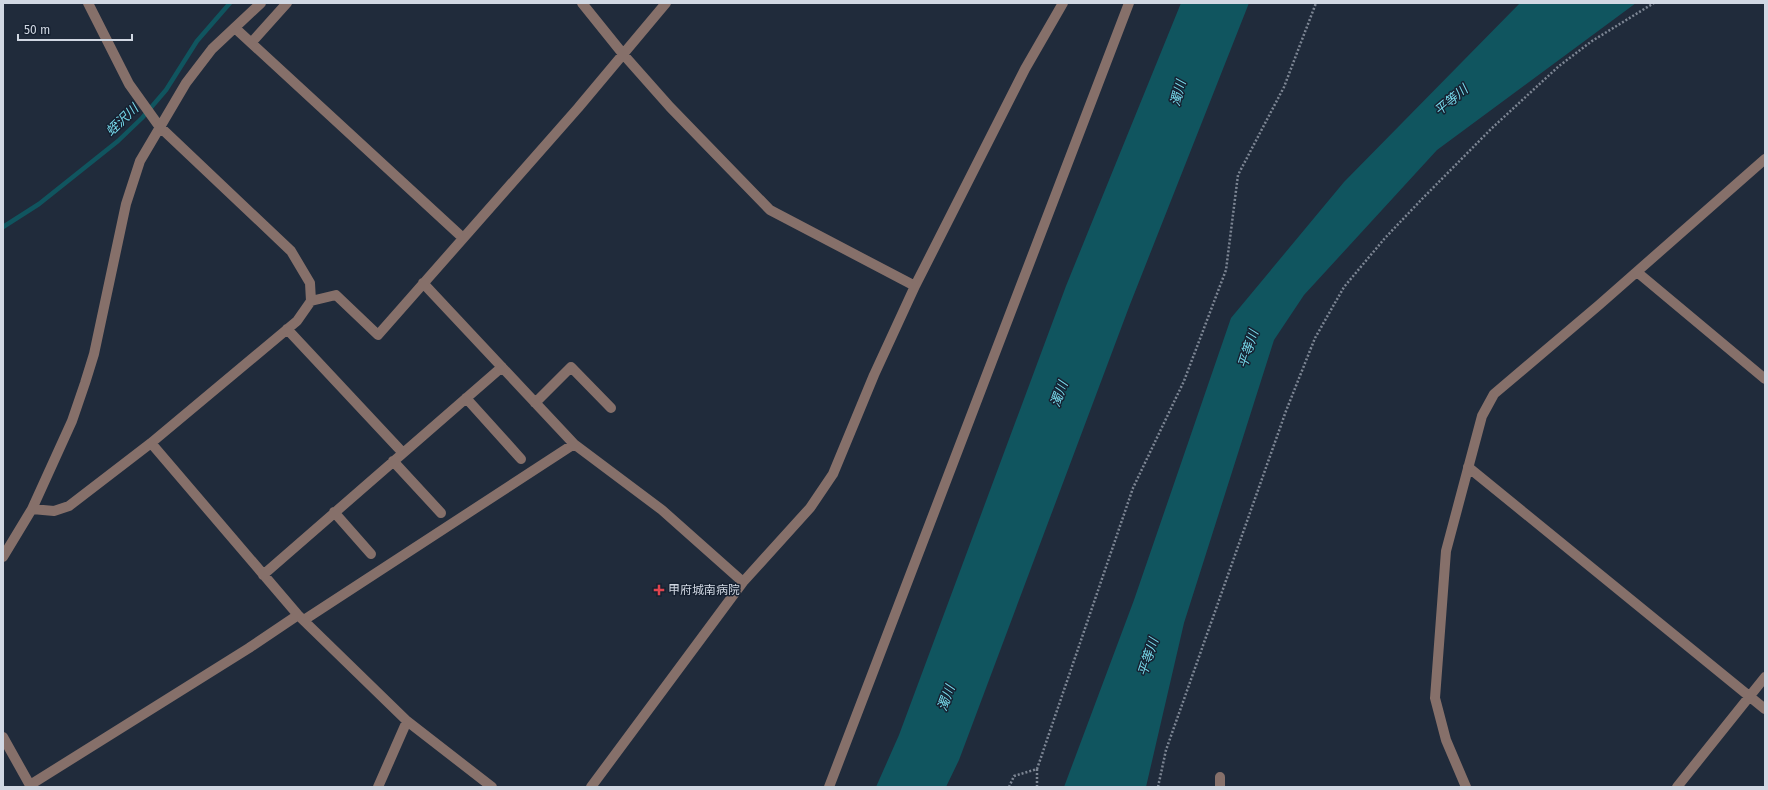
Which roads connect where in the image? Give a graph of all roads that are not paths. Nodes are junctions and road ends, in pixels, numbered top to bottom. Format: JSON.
{"nodes":[{"id":1,"x":88,"y":3,"type":"edge"},
{"id":2,"x":261,"y":3,"type":"edge"},
{"id":3,"x":287,"y":3,"type":"edge"},
{"id":4,"x":582,"y":3,"type":"edge"},
{"id":5,"x":666,"y":3,"type":"edge"},
{"id":6,"x":1063,"y":3,"type":"edge"},
{"id":7,"x":1129,"y":3,"type":"edge"},
{"id":8,"x":235,"y":28,"type":"junction"},
{"id":9,"x":252,"y":42,"type":"junction"},
{"id":10,"x":623,"y":54,"type":"junction"},
{"id":11,"x":159,"y":126,"type":"junction"},
{"id":12,"x":1765,"y":159,"type":"edge"},
{"id":13,"x":463,"y":238,"type":"junction"},
{"id":14,"x":1637,"y":272,"type":"junction"},
{"id":15,"x":423,"y":283,"type":"junction"},
{"id":16,"x":915,"y":286,"type":"junction"},
{"id":17,"x":310,"y":301,"type":"junction"},
{"id":18,"x":286,"y":329,"type":"junction"},
{"id":19,"x":502,"y":367,"type":"junction"},
{"id":20,"x":1765,"y":379,"type":"edge"},
{"id":21,"x":466,"y":398,"type":"junction"},
{"id":22,"x":535,"y":403,"type":"junction"},
{"id":23,"x":611,"y":408,"type":"dead end"},
{"id":24,"x":151,"y":443,"type":"junction"},
{"id":25,"x":574,"y":444,"type":"junction"},
{"id":26,"x":403,"y":453,"type":"junction"},
{"id":27,"x":521,"y":459,"type":"dead end"},
{"id":28,"x":393,"y":462,"type":"junction"},
{"id":29,"x":1468,"y":467,"type":"junction"},
{"id":30,"x":32,"y":509,"type":"junction"},
{"id":31,"x":334,"y":512,"type":"junction"},
{"id":32,"x":441,"y":513,"type":"dead end"},
{"id":33,"x":371,"y":554,"type":"dead end"},
{"id":34,"x":3,"y":557,"type":"edge"},
{"id":35,"x":263,"y":575,"type":"junction"},
{"id":36,"x":743,"y":582,"type":"junction"},
{"id":37,"x":301,"y":617,"type":"junction"},
{"id":38,"x":1765,"y":677,"type":"edge"},
{"id":39,"x":1749,"y":696,"type":"junction"},
{"id":40,"x":1765,"y":709,"type":"edge"},
{"id":41,"x":407,"y":721,"type":"junction"},
{"id":42,"x":3,"y":737,"type":"edge"},
{"id":43,"x":30,"y":786,"type":"edge"},
{"id":44,"x":378,"y":787,"type":"edge"},
{"id":45,"x":492,"y":787,"type":"edge"},
{"id":46,"x":591,"y":787,"type":"edge"},
{"id":47,"x":829,"y":787,"type":"edge"},
{"id":48,"x":1466,"y":787,"type":"edge"},
{"id":49,"x":1677,"y":787,"type":"edge"}],
"edges":[{"from":1,"to":11,"type":"street"},
{"from":2,"to":8,"type":"street"},
{"from":3,"to":9,"type":"street"},
{"from":4,"to":10,"type":"street"},
{"from":5,"to":10,"type":"street"},
{"from":6,"to":16,"type":"street"},
{"from":7,"to":47,"type":"street"},
{"from":8,"to":9,"type":"street"},
{"from":8,"to":11,"type":"street"},
{"from":9,"to":13,"type":"street"},
{"from":10,"to":13,"type":"street"},
{"from":10,"to":16,"type":"street"},
{"from":11,"to":17,"type":"street"},
{"from":11,"to":30,"type":"street"},
{"from":12,"to":14,"type":"street"},
{"from":13,"to":15,"type":"street"},
{"from":14,"to":20,"type":"street"},
{"from":14,"to":29,"type":"street"},
{"from":15,"to":17,"type":"street"},
{"from":15,"to":19,"type":"street"},
{"from":16,"to":36,"type":"street"},
{"from":17,"to":18,"type":"street"},
{"from":18,"to":24,"type":"street"},
{"from":18,"to":26,"type":"street"},
{"from":19,"to":21,"type":"street"},
{"from":19,"to":22,"type":"street"},
{"from":21,"to":26,"type":"street"},
{"from":21,"to":27,"type":"street"},
{"from":22,"to":23,"type":"street"},
{"from":22,"to":25,"type":"street"},
{"from":24,"to":30,"type":"street"},
{"from":24,"to":35,"type":"street"},
{"from":25,"to":36,"type":"street"},
{"from":25,"to":37,"type":"street"},
{"from":26,"to":28,"type":"street"},
{"from":28,"to":31,"type":"street"},
{"from":28,"to":32,"type":"street"},
{"from":29,"to":39,"type":"street"},
{"from":29,"to":48,"type":"street"},
{"from":30,"to":34,"type":"street"},
{"from":31,"to":33,"type":"street"},
{"from":31,"to":35,"type":"street"},
{"from":35,"to":37,"type":"street"},
{"from":36,"to":46,"type":"street"},
{"from":37,"to":41,"type":"street"},
{"from":37,"to":43,"type":"street"},
{"from":38,"to":39,"type":"street"},
{"from":39,"to":40,"type":"street"},
{"from":39,"to":49,"type":"street"},
{"from":41,"to":44,"type":"street"},
{"from":41,"to":45,"type":"street"},
{"from":42,"to":43,"type":"street"}]}
